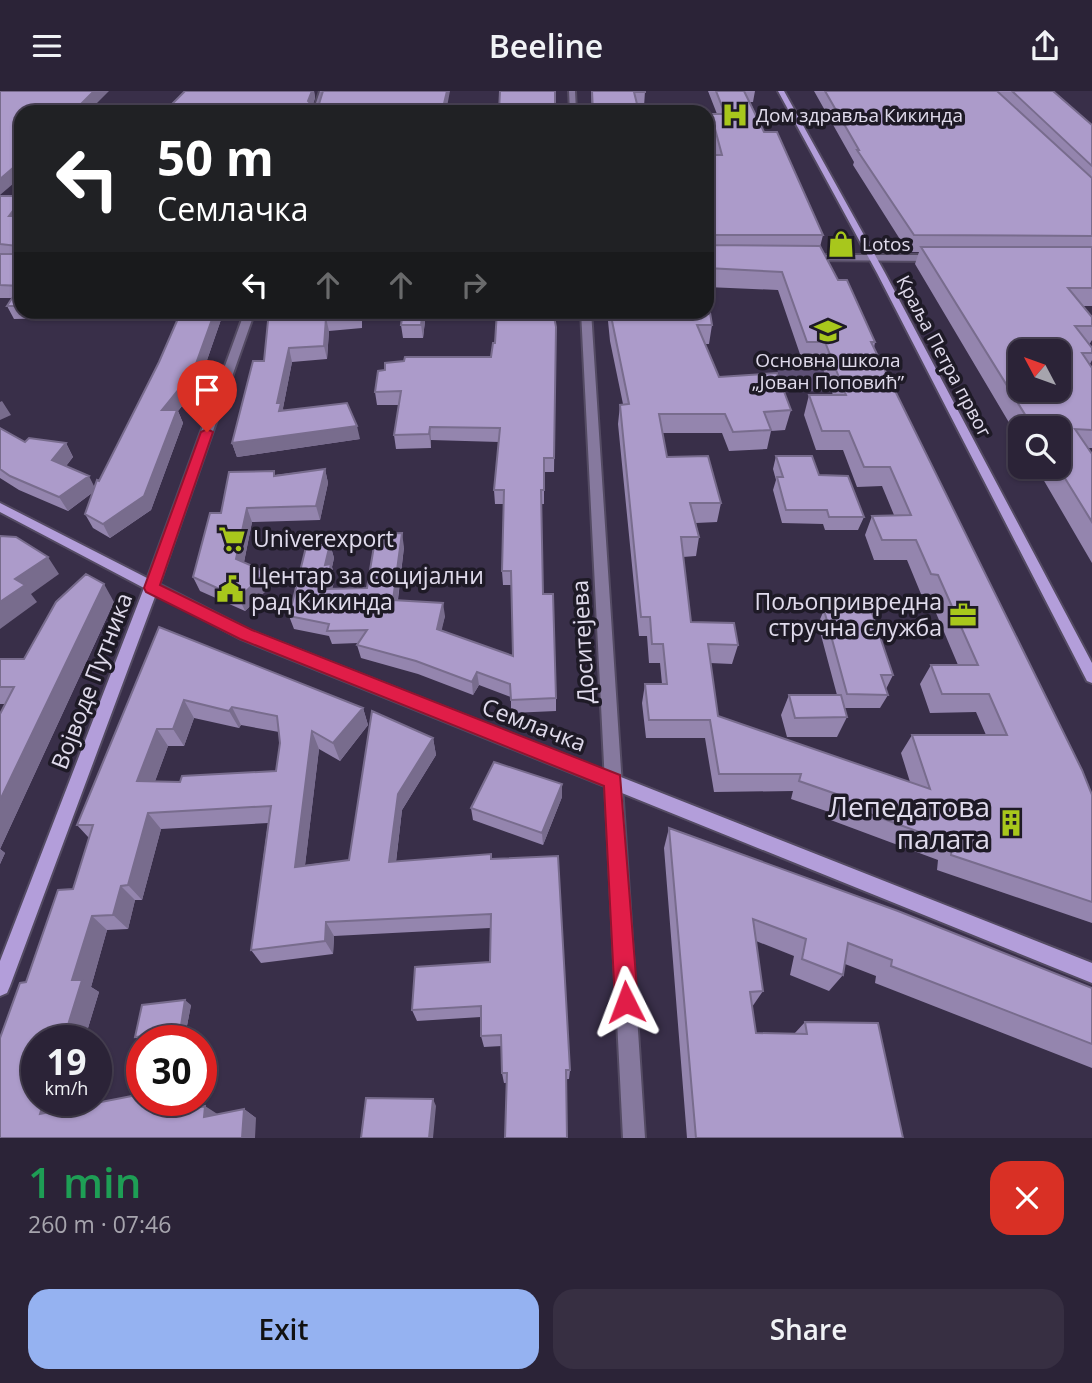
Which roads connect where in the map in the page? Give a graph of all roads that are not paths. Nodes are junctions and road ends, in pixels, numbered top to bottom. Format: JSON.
{"nodes":[{"id":1,"x":781,"y":91,"type":"edge"},
{"id":2,"x":796,"y":258,"type":"edge"},
{"id":3,"x":872,"y":258,"type":"junction"},
{"id":4,"x":942,"y":258,"type":"edge"},
{"id":5,"x":247,"y":319,"type":"edge"},
{"id":6,"x":586,"y":319,"type":"edge"},
{"id":7,"x":0,"y":507,"type":"edge"},
{"id":8,"x":151,"y":588,"type":"junction"},
{"id":9,"x":1092,"y":677,"type":"edge"},
{"id":10,"x":613,"y":781,"type":"junction"},
{"id":11,"x":1062,"y":963,"type":"junction"},
{"id":12,"x":1092,"y":964,"type":"edge"},
{"id":13,"x":1092,"y":973,"type":"edge"},
{"id":14,"x":0,"y":986,"type":"edge"},
{"id":15,"x":634,"y":1138,"type":"edge"}],
"edges":[{"from":1,"to":3,"type":"street","name":"Краља Петра првог"},
{"from":2,"to":3,"type":"street"},
{"from":3,"to":4,"type":"street"},
{"from":3,"to":9,"type":"street","name":"Краља Петра првог"},
{"from":5,"to":8,"type":"street","name":"Војводе Путника"},
{"from":6,"to":10,"type":"street","name":"Доситејева"},
{"from":7,"to":8,"type":"street","name":"Семлачка"},
{"from":8,"to":10,"type":"street","name":"Семлачка"},
{"from":8,"to":14,"type":"street","name":"Војводе Путника"},
{"from":10,"to":11,"type":"street","name":"Семлачка"},
{"from":10,"to":15,"type":"street","name":"Доситејева"},
{"from":11,"to":12,"type":"street","name":"Семлачка"},
{"from":11,"to":13,"type":"street","name":"Семлачка"}]}
